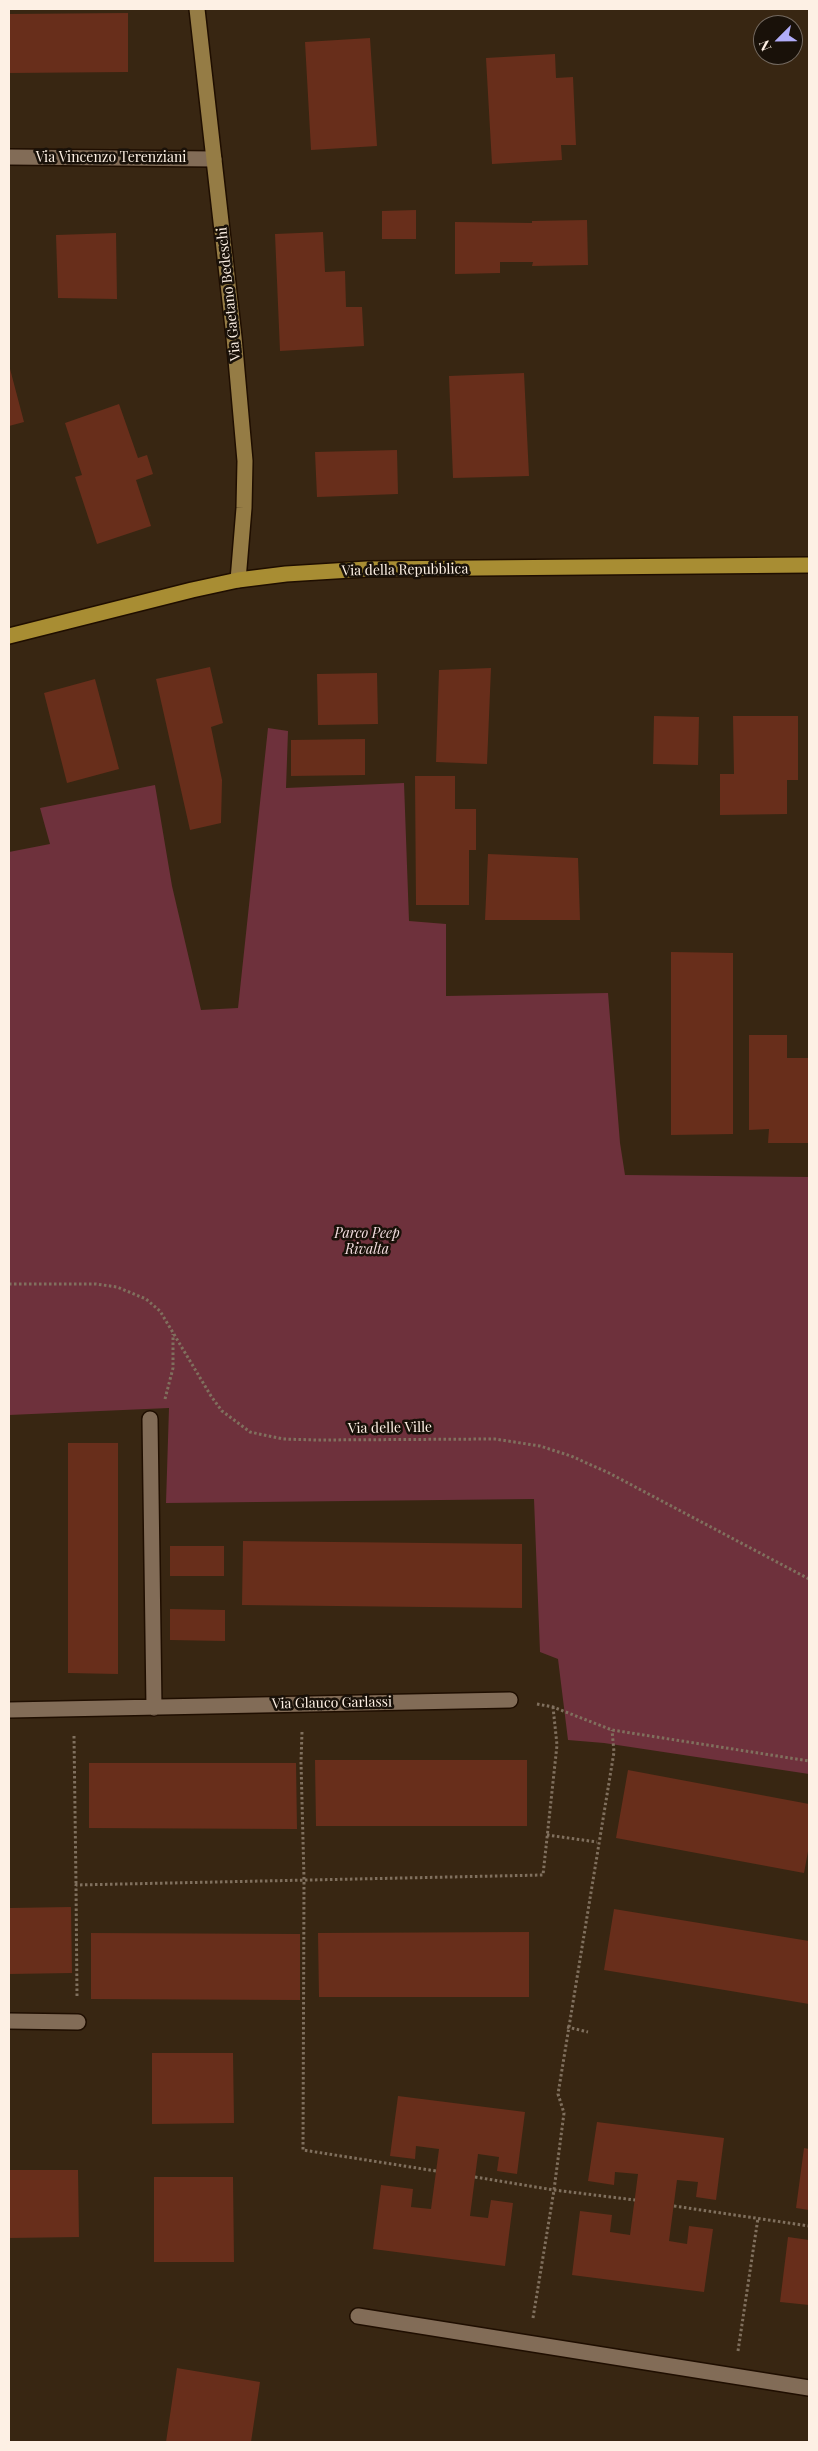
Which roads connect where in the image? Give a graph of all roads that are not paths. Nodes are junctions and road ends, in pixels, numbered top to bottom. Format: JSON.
{"nodes":[{"id":1,"x":197,"y":9,"type":"edge"},
{"id":2,"x":9,"y":157,"type":"edge"},
{"id":3,"x":214,"y":159,"type":"junction"},
{"id":4,"x":809,"y":565,"type":"edge"},
{"id":5,"x":238,"y":580,"type":"junction"},
{"id":6,"x":9,"y":636,"type":"edge"},
{"id":7,"x":150,"y":1419,"type":"road end"},
{"id":8,"x":510,"y":1700,"type":"road end"},
{"id":9,"x":154,"y":1708,"type":"junction"},
{"id":10,"x":9,"y":1710,"type":"edge"},
{"id":11,"x":9,"y":2021,"type":"edge"},
{"id":12,"x":78,"y":2022,"type":"road end"},
{"id":13,"x":358,"y":2316,"type":"dead end"},
{"id":14,"x":809,"y":2388,"type":"edge"}],
"edges":[{"from":1,"to":3,"type":"street","name":"Via Gaetano Bedeschi"},
{"from":2,"to":3,"type":"street","name":"Via Vincenzo Terenziani"},
{"from":3,"to":5,"type":"street","name":"Via Gaetano Bedeschi"},
{"from":4,"to":5,"type":"main road","name":"Via della Repubblica"},
{"from":5,"to":6,"type":"main road","name":"Via della Repubblica"},
{"from":7,"to":9,"type":"street"},
{"from":8,"to":9,"type":"street","name":"Via Glauco Garlassi"},
{"from":9,"to":10,"type":"street","name":"Via Glauco Garlassi"},
{"from":11,"to":12,"type":"street"},
{"from":13,"to":14,"type":"street"}]}
